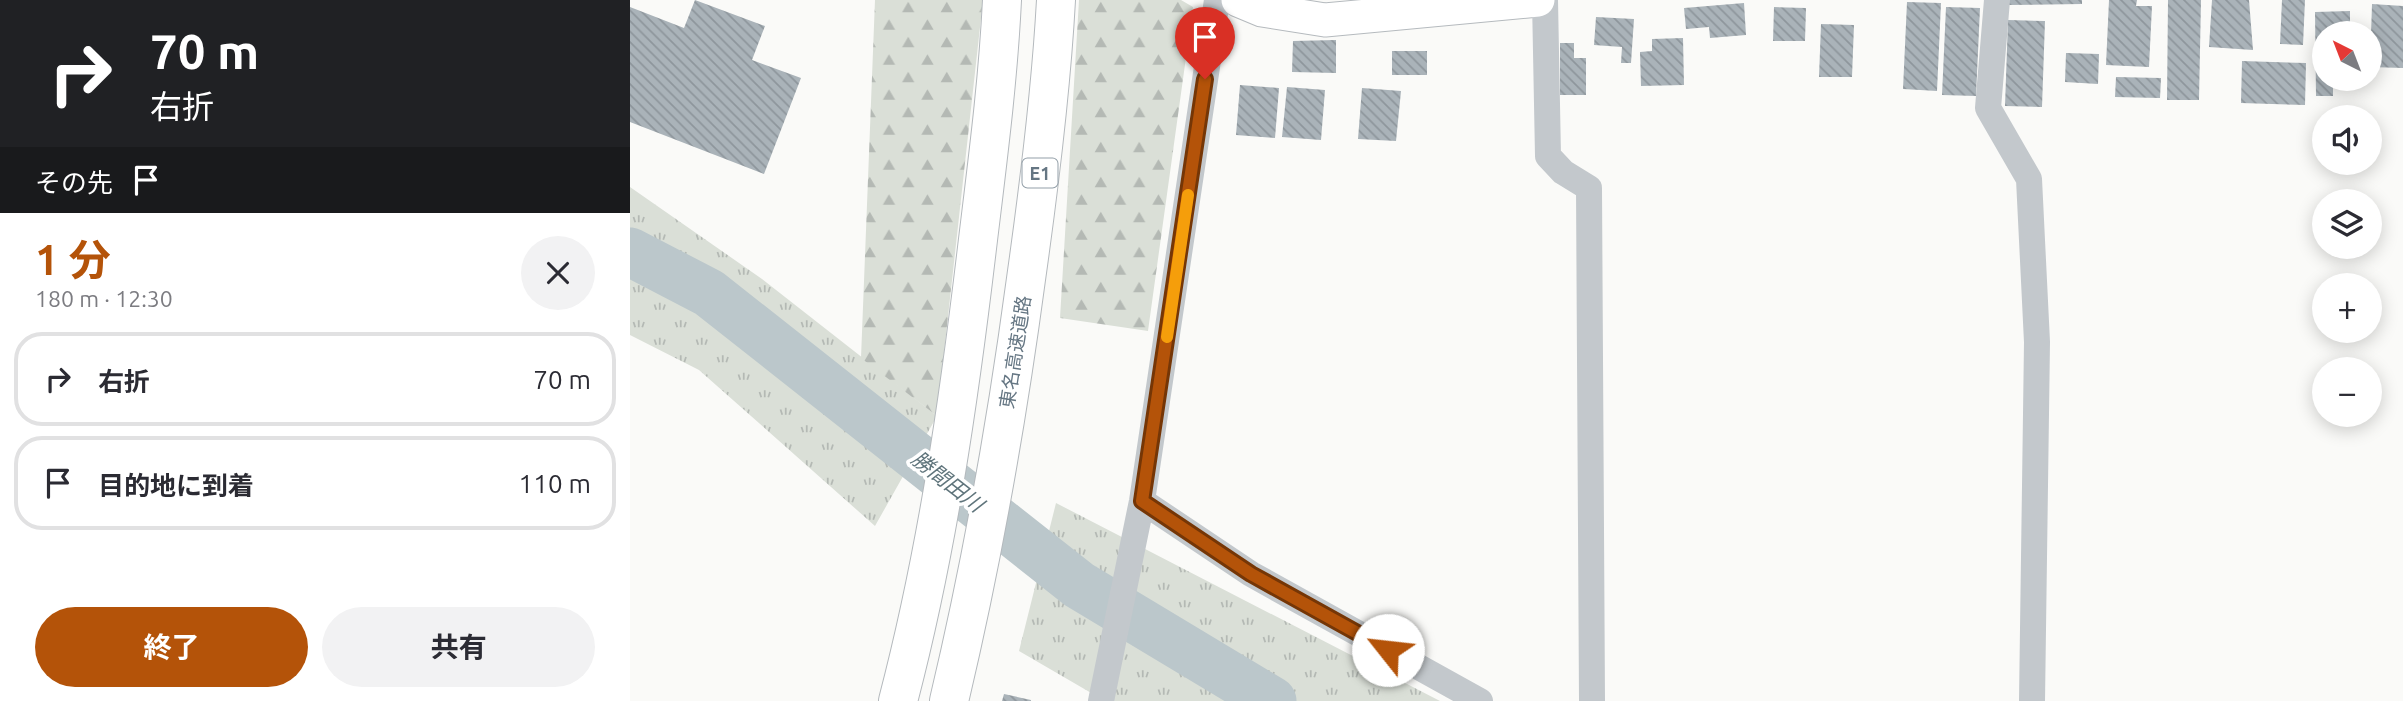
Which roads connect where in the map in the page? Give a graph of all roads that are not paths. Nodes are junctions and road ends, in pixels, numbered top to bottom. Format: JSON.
{"nodes":[{"id":1,"x":1002,"y":0,"type":"edge"},
{"id":2,"x":1056,"y":0,"type":"edge"},
{"id":3,"x":1217,"y":0,"type":"edge"},
{"id":4,"x":1238,"y":0,"type":"edge"},
{"id":5,"x":1538,"y":0,"type":"edge"},
{"id":6,"x":1545,"y":0,"type":"edge"},
{"id":7,"x":1997,"y":0,"type":"edge"},
{"id":8,"x":1142,"y":501,"type":"junction"},
{"id":9,"x":898,"y":701,"type":"edge"},
{"id":10,"x":949,"y":701,"type":"edge"},
{"id":11,"x":1101,"y":701,"type":"edge"},
{"id":12,"x":1480,"y":701,"type":"edge"},
{"id":13,"x":1592,"y":701,"type":"edge"},
{"id":14,"x":2032,"y":701,"type":"edge"}],
"edges":[{"from":1,"to":9,"type":"highway"},
{"from":2,"to":10,"type":"highway","name":"東名高速道路","number":"E1"},
{"from":3,"to":8,"type":"street"},
{"from":4,"to":5,"type":"main road"},
{"from":6,"to":13,"type":"street"},
{"from":7,"to":14,"type":"street"},
{"from":8,"to":11,"type":"street"},
{"from":8,"to":12,"type":"street"}]}
